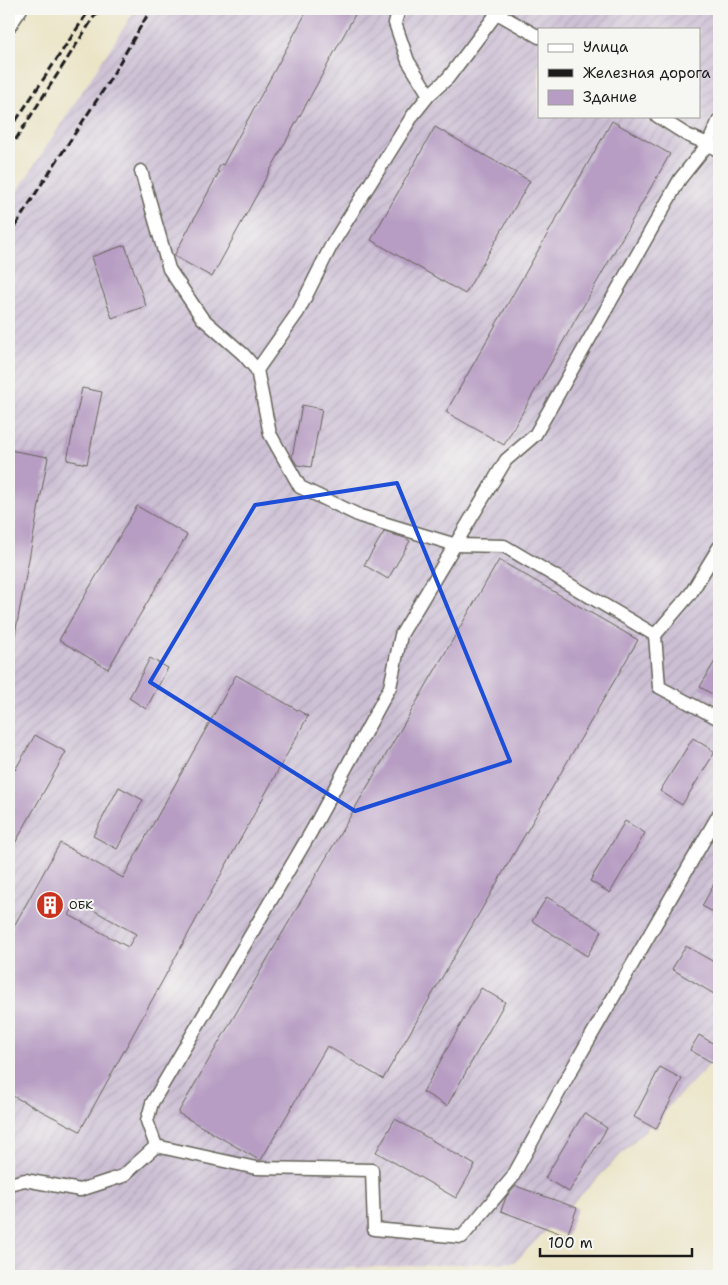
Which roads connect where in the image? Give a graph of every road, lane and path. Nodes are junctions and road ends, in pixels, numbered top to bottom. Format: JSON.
{"nodes":[{"id":1,"x":21,"y":9,"type":"edge"},
{"id":2,"x":399,"y":9,"type":"edge"},
{"id":3,"x":496,"y":10,"type":"edge"},
{"id":4,"x":9,"y":27,"type":"edge"},
{"id":5,"x":538,"y":36,"type":"edge"},
{"id":6,"x":429,"y":95,"type":"junction"},
{"id":7,"x":660,"y":118,"type":"edge"},
{"id":8,"x":719,"y":120,"type":"edge"},
{"id":9,"x":708,"y":144,"type":"junction"},
{"id":10,"x":719,"y":150,"type":"edge"},
{"id":11,"x":141,"y":171,"type":"dead end"},
{"id":12,"x":257,"y":370,"type":"junction"},
{"id":13,"x":456,"y":544,"type":"junction"},
{"id":14,"x":719,"y":547,"type":"edge"},
{"id":15,"x":655,"y":635,"type":"junction"},
{"id":16,"x":719,"y":718,"type":"edge"},
{"id":17,"x":719,"y":814,"type":"edge"},
{"id":18,"x":156,"y":1146,"type":"junction"},
{"id":19,"x":9,"y":1184,"type":"edge"}],
"edges":[{"from":1,"to":4,"type":"street"},
{"from":2,"to":6,"type":"street"},
{"from":3,"to":5,"type":"street"},
{"from":3,"to":6,"type":"street"},
{"from":6,"to":12,"type":"street"},
{"from":7,"to":9,"type":"street"},
{"from":8,"to":9,"type":"street"},
{"from":9,"to":10,"type":"street"},
{"from":9,"to":13,"type":"street"},
{"from":11,"to":12,"type":"street"},
{"from":12,"to":13,"type":"street"},
{"from":13,"to":15,"type":"street"},
{"from":13,"to":18,"type":"street"},
{"from":14,"to":15,"type":"street"},
{"from":15,"to":16,"type":"street"},
{"from":17,"to":18,"type":"street"},
{"from":18,"to":19,"type":"street"}]}
